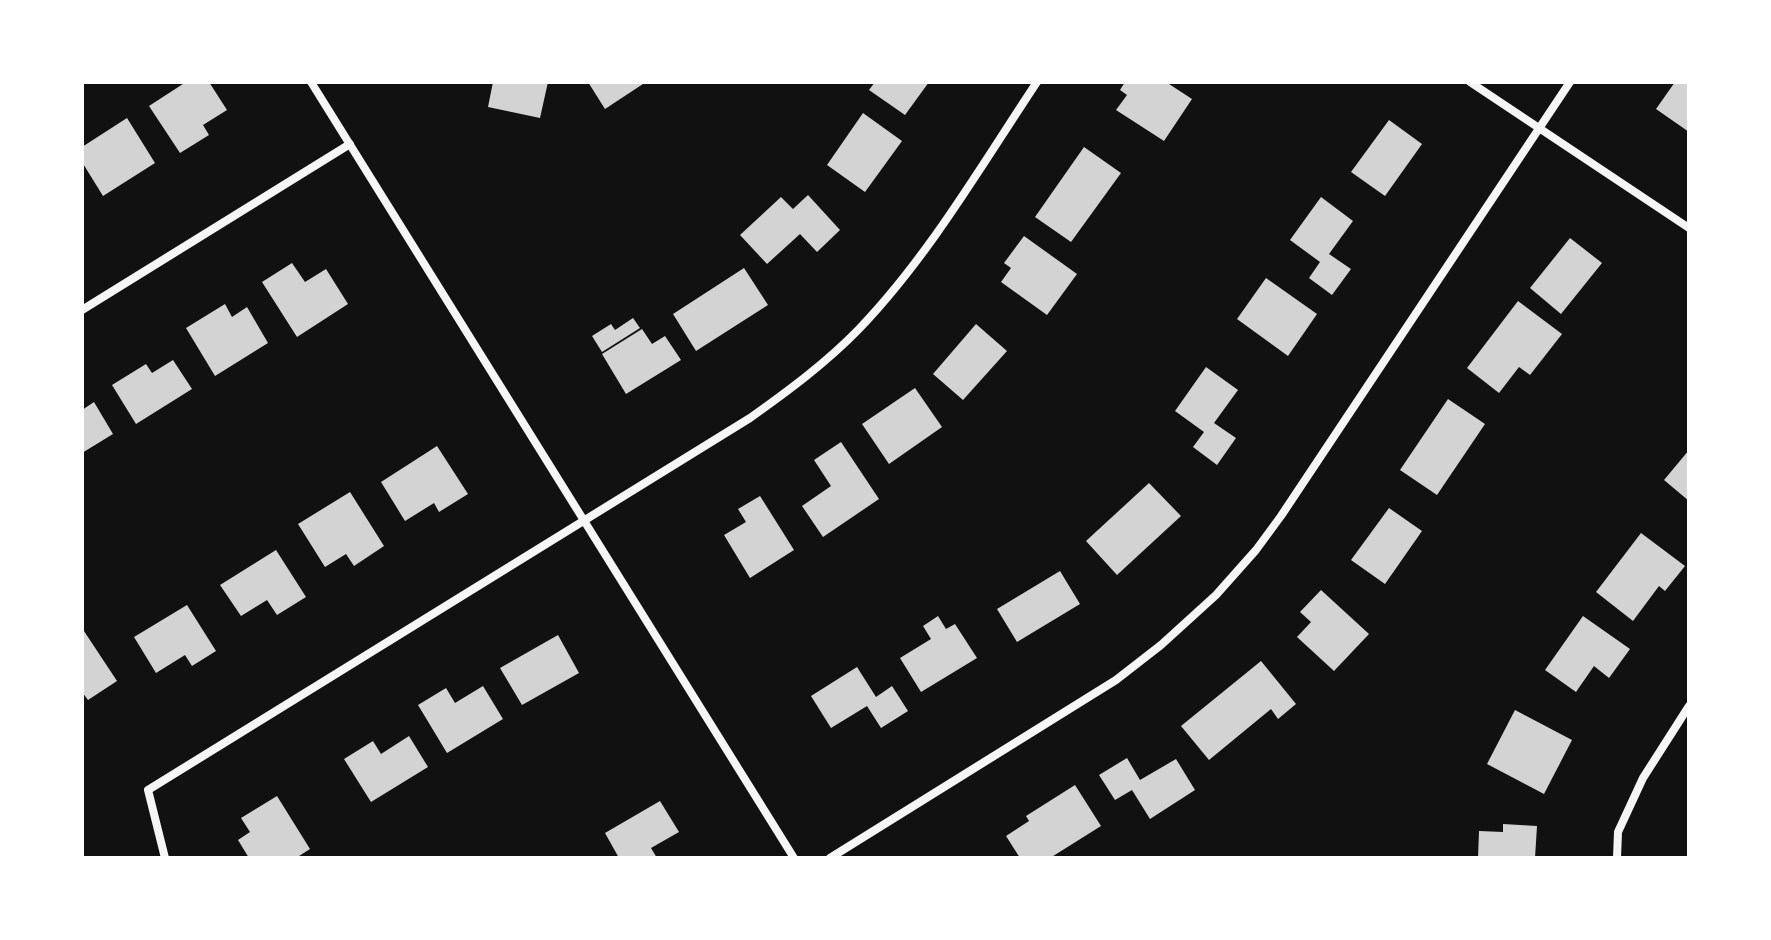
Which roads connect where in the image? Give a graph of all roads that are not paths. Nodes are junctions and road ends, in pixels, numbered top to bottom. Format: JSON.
{"nodes":[{"id":1,"x":311,"y":82,"type":"edge"},
{"id":2,"x":1037,"y":82,"type":"edge"},
{"id":3,"x":1470,"y":82,"type":"edge"},
{"id":4,"x":1570,"y":82,"type":"edge"},
{"id":5,"x":1539,"y":128,"type":"junction"},
{"id":6,"x":350,"y":144,"type":"junction"},
{"id":7,"x":1689,"y":228,"type":"edge"},
{"id":8,"x":82,"y":310,"type":"edge"},
{"id":9,"x":584,"y":521,"type":"junction"},
{"id":10,"x":1689,"y":706,"type":"edge"},
{"id":11,"x":165,"y":858,"type":"edge"},
{"id":12,"x":794,"y":858,"type":"edge"},
{"id":13,"x":830,"y":858,"type":"edge"},
{"id":14,"x":1617,"y":858,"type":"edge"}],
"edges":[{"from":1,"to":6,"type":"street"},
{"from":2,"to":9,"type":"street"},
{"from":3,"to":5,"type":"street"},
{"from":4,"to":5,"type":"street"},
{"from":5,"to":7,"type":"street"},
{"from":5,"to":13,"type":"street"},
{"from":6,"to":8,"type":"street"},
{"from":6,"to":9,"type":"street"},
{"from":9,"to":11,"type":"street"},
{"from":9,"to":12,"type":"street"},
{"from":10,"to":14,"type":"street"}]}
